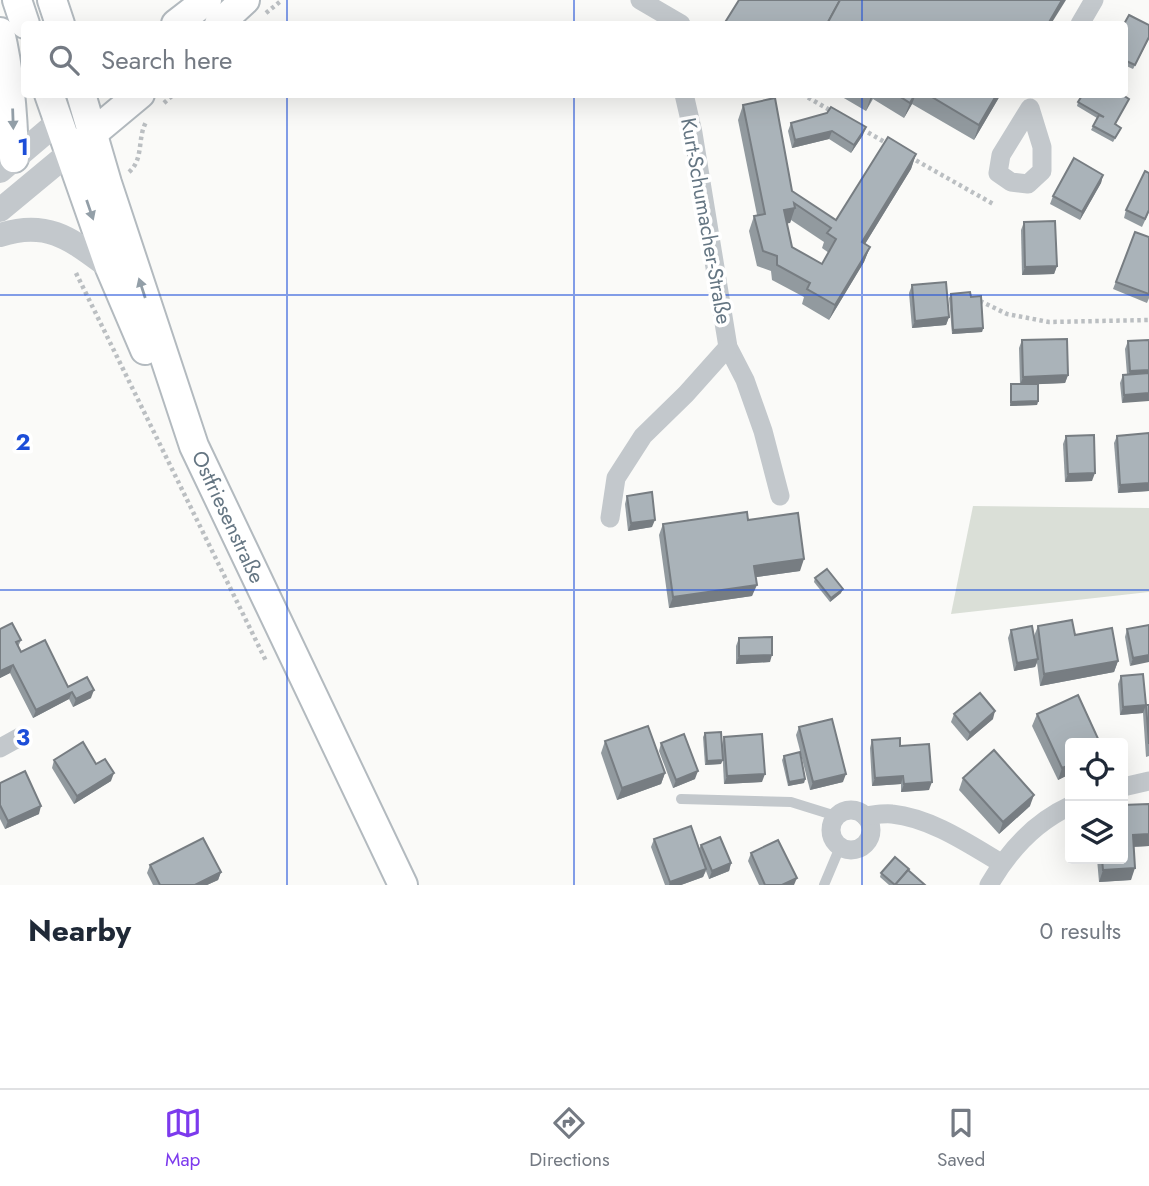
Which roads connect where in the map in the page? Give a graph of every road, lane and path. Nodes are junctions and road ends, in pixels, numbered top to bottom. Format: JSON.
{"nodes":[{"id":1,"x":17,"y":0,"type":"edge"},
{"id":2,"x":52,"y":0,"type":"edge"},
{"id":3,"x":207,"y":0,"type":"edge"},
{"id":4,"x":245,"y":0,"type":"edge"},
{"id":5,"x":640,"y":0,"type":"edge"},
{"id":6,"x":1094,"y":0,"type":"edge"},
{"id":7,"x":24,"y":21,"type":"edge"},
{"id":8,"x":59,"y":21,"type":"edge"},
{"id":9,"x":180,"y":21,"type":"edge"},
{"id":10,"x":222,"y":21,"type":"edge"},
{"id":11,"x":671,"y":21,"type":"edge"},
{"id":12,"x":1082,"y":21,"type":"edge"},
{"id":13,"x":0,"y":32,"type":"edge"},
{"id":14,"x":49,"y":98,"type":"edge"},
{"id":15,"x":85,"y":98,"type":"edge"},
{"id":16,"x":86,"y":98,"type":"edge"},
{"id":17,"x":135,"y":98,"type":"edge"},
{"id":18,"x":685,"y":98,"type":"edge"},
{"id":19,"x":809,"y":98,"type":"edge"},
{"id":20,"x":838,"y":115,"type":"edge"},
{"id":21,"x":58,"y":121,"type":"junction"},
{"id":22,"x":850,"y":122,"type":"edge"},
{"id":23,"x":93,"y":134,"type":"junction"},
{"id":24,"x":70,"y":152,"type":"junction"},
{"id":25,"x":7,"y":164,"type":"edge"},
{"id":26,"x":995,"y":205,"type":"dead end"},
{"id":27,"x":0,"y":210,"type":"edge"},
{"id":28,"x":0,"y":235,"type":"edge"},
{"id":29,"x":69,"y":265,"type":"dead end"},
{"id":30,"x":110,"y":268,"type":"junction"},
{"id":31,"x":980,"y":301,"type":"edge"},
{"id":32,"x":1149,"y":320,"type":"edge"},
{"id":33,"x":728,"y":347,"type":"junction"},
{"id":34,"x":194,"y":446,"type":"junction"},
{"id":35,"x":780,"y":496,"type":"dead end"},
{"id":36,"x":610,"y":518,"type":"dead end"},
{"id":37,"x":272,"y":672,"type":"dead end"},
{"id":38,"x":20,"y":737,"type":"dead end"},
{"id":39,"x":0,"y":748,"type":"edge"},
{"id":40,"x":1149,"y":781,"type":"edge"},
{"id":41,"x":1128,"y":786,"type":"edge"},
{"id":42,"x":681,"y":799,"type":"dead end"},
{"id":43,"x":1065,"y":809,"type":"edge"},
{"id":44,"x":836,"y":816,"type":"junction"},
{"id":45,"x":865,"y":816,"type":"junction"},
{"id":46,"x":840,"y":847,"type":"junction"},
{"id":47,"x":1002,"y":863,"type":"junction"},
{"id":48,"x":402,"y":885,"type":"edge"},
{"id":49,"x":824,"y":885,"type":"edge"},
{"id":50,"x":989,"y":885,"type":"edge"}],
"edges":[{"from":1,"to":7,"type":"main road"},
{"from":2,"to":8,"type":"main road"},
{"from":3,"to":9,"type":"main road"},
{"from":4,"to":10,"type":"main road"},
{"from":5,"to":11,"type":"street"},
{"from":6,"to":12,"type":"street"},
{"from":13,"to":25,"type":"main road","one_way":true},
{"from":14,"to":21,"type":"main road"},
{"from":15,"to":21,"type":"main road"},
{"from":16,"to":23,"type":"main road","name":"Ostfriesenstraße"},
{"from":17,"to":23,"type":"main road"},
{"from":18,"to":33,"type":"street","name":"Kurt-Schumacher-Straße"},
{"from":19,"to":20,"type":"path"},
{"from":21,"to":24,"type":"main road"},
{"from":21,"to":25,"type":"street"},
{"from":22,"to":26,"type":"path"},
{"from":23,"to":24,"type":"main road"},
{"from":34,"to":23,"type":"main road","name":"Ostfriesenstraße","one_way":true},
{"from":24,"to":27,"type":"street"},
{"from":24,"to":30,"type":"main road","one_way":true},
{"from":28,"to":30,"type":"street"},
{"from":29,"to":37,"type":"path"},
{"from":30,"to":34,"type":"main road"},
{"from":31,"to":32,"type":"path"},
{"from":33,"to":35,"type":"street","name":"Kurt-Schumacher-Straße"},
{"from":33,"to":36,"type":"street","name":"Kurt-Schumacher-Straße"},
{"from":34,"to":48,"type":"main road","name":"Ostfriesenstraße"},
{"from":38,"to":39,"type":"street"},
{"from":40,"to":41,"type":"street"},
{"from":42,"to":44,"type":"lane"},
{"from":43,"to":47,"type":"street"},
{"from":44,"to":45,"type":"street"},
{"from":44,"to":46,"type":"street"},
{"from":45,"to":46,"type":"street"},
{"from":45,"to":47,"type":"street"},
{"from":46,"to":49,"type":"lane"},
{"from":47,"to":50,"type":"street"}]}
